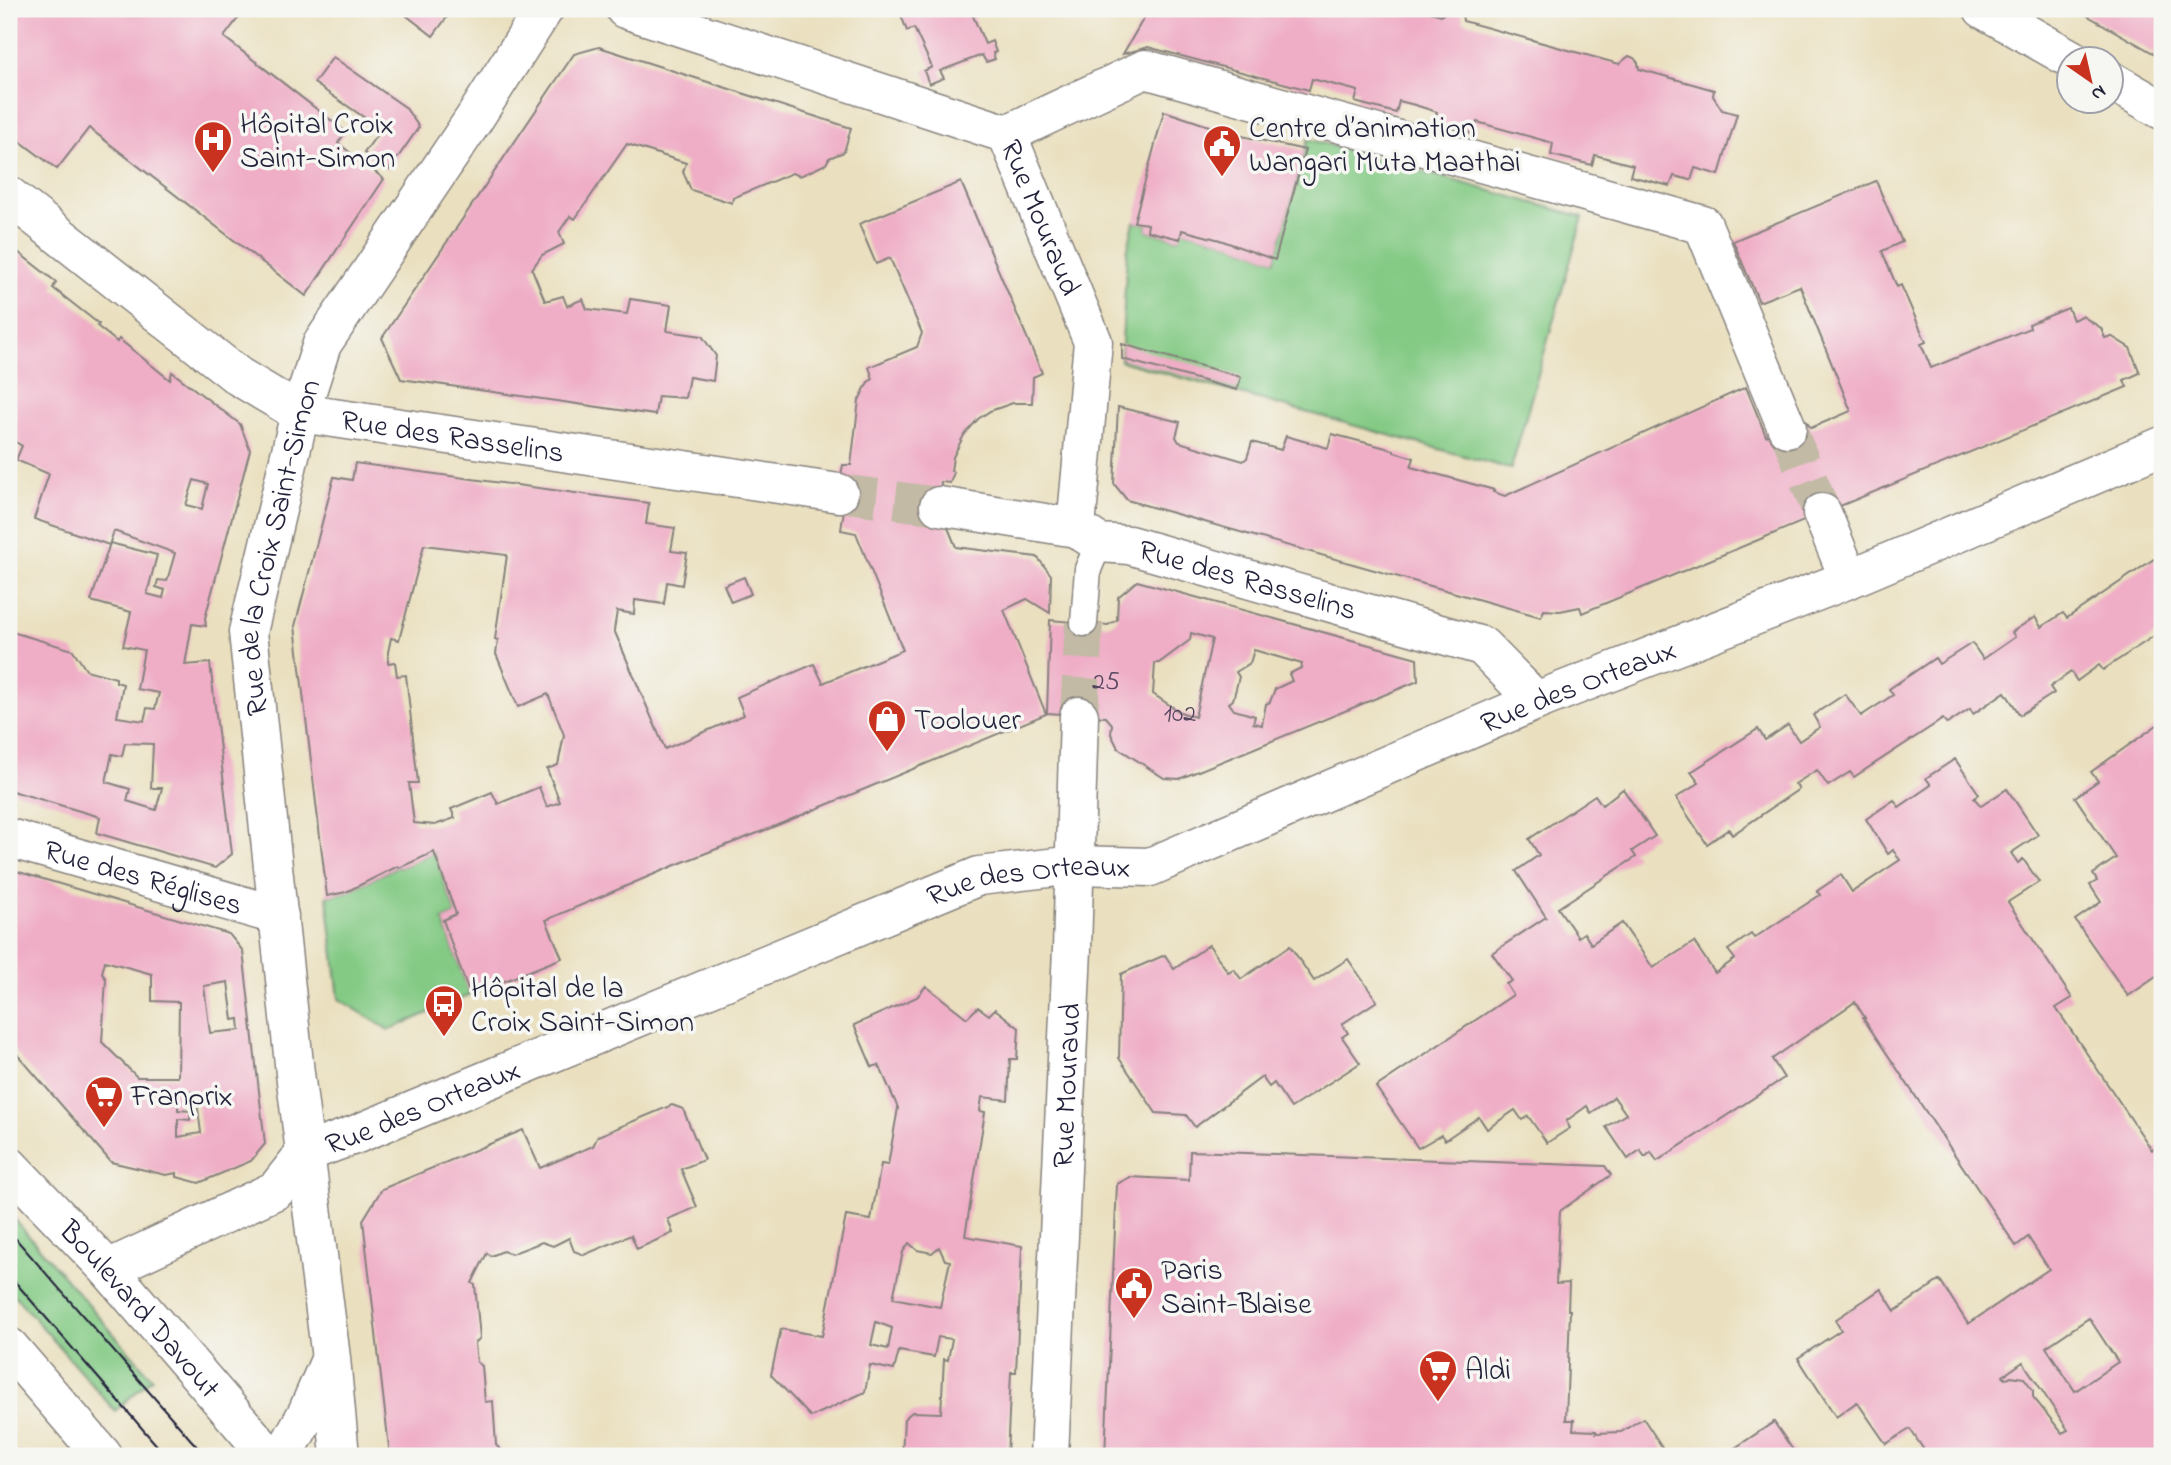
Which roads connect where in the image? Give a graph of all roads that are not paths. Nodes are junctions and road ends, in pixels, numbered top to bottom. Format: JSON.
{"nodes":[{"id":1,"x":544,"y":9,"type":"edge"},
{"id":2,"x":625,"y":9,"type":"edge"},
{"id":3,"x":1983,"y":9,"type":"edge"},
{"id":4,"x":2056,"y":50,"type":"edge"},
{"id":5,"x":2126,"y":89,"type":"edge"},
{"id":6,"x":2162,"y":110,"type":"edge"},
{"id":7,"x":1007,"y":134,"type":"junction"},
{"id":8,"x":9,"y":196,"type":"edge"},
{"id":9,"x":299,"y":413,"type":"junction"},
{"id":10,"x":1787,"y":428,"type":"tunnel mouth"},
{"id":11,"x":2162,"y":446,"type":"edge"},
{"id":12,"x":839,"y":493,"type":"tunnel mouth"},
{"id":13,"x":939,"y":506,"type":"tunnel mouth"},
{"id":14,"x":1822,"y":513,"type":"tunnel mouth"},
{"id":15,"x":1087,"y":536,"type":"junction"},
{"id":16,"x":1849,"y":579,"type":"junction"},
{"id":17,"x":1084,"y":623,"type":"tunnel mouth"},
{"id":18,"x":1536,"y":701,"type":"junction"},
{"id":19,"x":1079,"y":716,"type":"tunnel mouth"},
{"id":20,"x":9,"y":838,"type":"edge"},
{"id":21,"x":1075,"y":865,"type":"junction"},
{"id":22,"x":279,"y":916,"type":"junction"},
{"id":23,"x":305,"y":1153,"type":"junction"},
{"id":24,"x":9,"y":1166,"type":"edge"},
{"id":25,"x":108,"y":1269,"type":"junction"},
{"id":26,"x":9,"y":1347,"type":"edge"},
{"id":27,"x":331,"y":1358,"type":"junction"},
{"id":28,"x":103,"y":1456,"type":"edge"},
{"id":29,"x":269,"y":1456,"type":"edge"},
{"id":30,"x":283,"y":1456,"type":"edge"},
{"id":31,"x":341,"y":1456,"type":"edge"},
{"id":32,"x":1049,"y":1456,"type":"edge"}],
"edges":[{"from":1,"to":9,"type":"street","name":"Rue de la Croix Saint-Simon"},
{"from":2,"to":7,"type":"street","name":"Rue Mouraud"},
{"from":3,"to":4,"type":"street"},
{"from":5,"to":6,"type":"street"},
{"from":7,"to":10,"type":"street"},
{"from":7,"to":15,"type":"street","name":"Rue Mouraud"},
{"from":8,"to":9,"type":"street","name":"Rue des Rasselins"},
{"from":9,"to":12,"type":"street","name":"Rue des Rasselins"},
{"from":9,"to":22,"type":"street","name":"Rue de la Croix Saint-Simon"},
{"from":11,"to":16,"type":"street","name":"Rue des Orteaux"},
{"from":13,"to":15,"type":"street","name":"Rue des Rasselins"},
{"from":14,"to":16,"type":"street"},
{"from":15,"to":17,"type":"lane","name":"Rue Mouraud"},
{"from":15,"to":18,"type":"street","name":"Rue des Rasselins"},
{"from":16,"to":18,"type":"street","name":"Rue des Orteaux"},
{"from":18,"to":21,"type":"street","name":"Rue des Orteaux"},
{"from":19,"to":21,"type":"street","name":"Rue Mouraud"},
{"from":20,"to":22,"type":"street","name":"Rue des Réglises"},
{"from":21,"to":23,"type":"street","name":"Rue des Orteaux"},
{"from":21,"to":32,"type":"street","name":"Rue Mouraud"},
{"from":22,"to":23,"type":"street","name":"Rue de la Croix Saint-Simon"},
{"from":23,"to":25,"type":"street","name":"Rue des Orteaux"},
{"from":23,"to":27,"type":"street","name":"Rue de la Croix Saint-Simon"},
{"from":24,"to":25,"type":"street","name":"Boulevard Davout"},
{"from":25,"to":29,"type":"street","name":"Boulevard Davout"},
{"from":26,"to":28,"type":"street"},
{"from":27,"to":30,"type":"street"},
{"from":27,"to":31,"type":"street","name":"Rue de la Croix Saint-Simon"}]}
